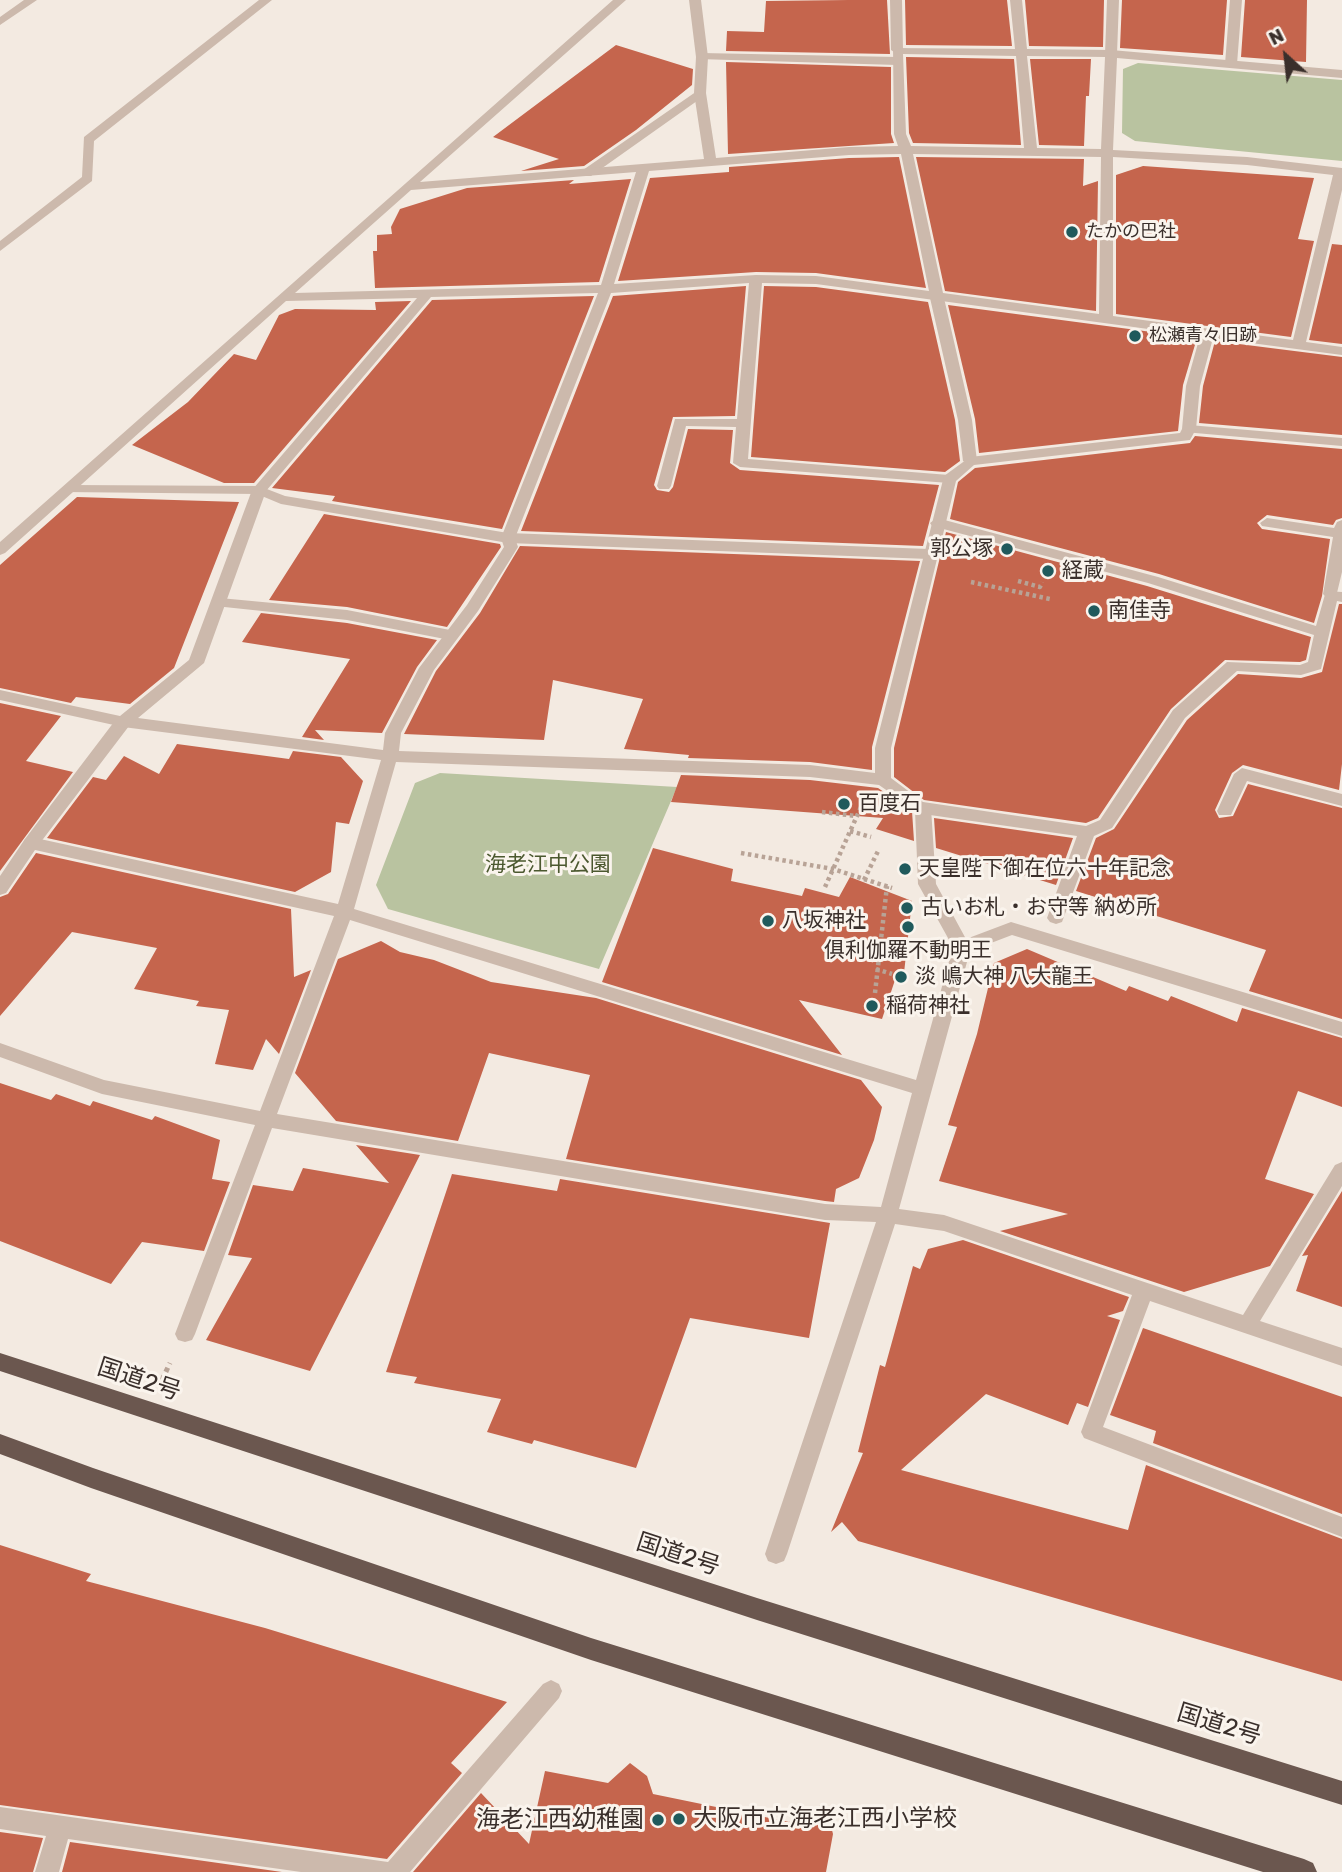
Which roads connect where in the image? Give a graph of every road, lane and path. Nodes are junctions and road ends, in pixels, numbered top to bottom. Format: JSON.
{"nodes":[{"id":1,"x":31,"y":0,"type":"edge"},
{"id":2,"x":266,"y":0,"type":"edge"},
{"id":3,"x":620,"y":0,"type":"edge"},
{"id":4,"x":695,"y":0,"type":"edge"},
{"id":5,"x":896,"y":0,"type":"edge"},
{"id":6,"x":1016,"y":0,"type":"edge"},
{"id":7,"x":1113,"y":0,"type":"edge"},
{"id":8,"x":1236,"y":0,"type":"edge"},
{"id":9,"x":0,"y":22,"type":"edge"},
{"id":10,"x":1022,"y":52,"type":"junction"},
{"id":11,"x":1111,"y":54,"type":"junction"},
{"id":12,"x":897,"y":55,"type":"junction"},
{"id":13,"x":702,"y":57,"type":"junction"},
{"id":14,"x":1231,"y":64,"type":"junction"},
{"id":15,"x":1342,"y":68,"type":"edge"},
{"id":16,"x":1342,"y":74,"type":"edge"},
{"id":17,"x":700,"y":93,"type":"junction"},
{"id":18,"x":906,"y":149,"type":"junction"},
{"id":19,"x":1031,"y":152,"type":"junction"},
{"id":20,"x":1107,"y":153,"type":"junction"},
{"id":21,"x":711,"y":163,"type":"junction"},
{"id":22,"x":643,"y":169,"type":"junction"},
{"id":23,"x":1341,"y":172,"type":"edge"},
{"id":24,"x":587,"y":173,"type":"junction"},
{"id":25,"x":407,"y":187,"type":"junction"},
{"id":26,"x":0,"y":247,"type":"edge"},
{"id":27,"x":757,"y":279,"type":"junction"},
{"id":28,"x":606,"y":289,"type":"junction"},
{"id":29,"x":428,"y":293,"type":"junction"},
{"id":30,"x":282,"y":297,"type":"junction"},
{"id":31,"x":937,"y":298,"type":"junction"},
{"id":32,"x":1106,"y":320,"type":"junction"},
{"id":33,"x":1207,"y":335,"type":"junction"},
{"id":34,"x":1299,"y":345,"type":"junction"},
{"id":35,"x":1342,"y":351,"type":"edge"},
{"id":36,"x":744,"y":423,"type":"junction"},
{"id":37,"x":1189,"y":429,"type":"junction"},
{"id":38,"x":1342,"y":442,"type":"edge"},
{"id":39,"x":970,"y":461,"type":"junction"},
{"id":40,"x":949,"y":478,"type":"junction"},
{"id":41,"x":664,"y":486,"type":"dead end"},
{"id":42,"x":69,"y":489,"type":"junction"},
{"id":43,"x":259,"y":490,"type":"junction"},
{"id":44,"x":937,"y":523,"type":"junction"},
{"id":45,"x":1267,"y":523,"type":"dead end"},
{"id":46,"x":1341,"y":529,"type":"edge"},
{"id":47,"x":508,"y":538,"type":"junction"},
{"id":48,"x":0,"y":550,"type":"edge"},
{"id":49,"x":929,"y":554,"type":"junction"},
{"id":50,"x":1018,"y":581,"type":"dead end"},
{"id":51,"x":971,"y":582,"type":"dead end"},
{"id":52,"x":1040,"y":587,"type":"dead end"},
{"id":53,"x":1337,"y":596,"type":"edge"},
{"id":54,"x":1050,"y":599,"type":"dead end"},
{"id":55,"x":220,"y":603,"type":"junction"},
{"id":56,"x":1323,"y":633,"type":"junction"},
{"id":57,"x":450,"y":635,"type":"junction"},
{"id":58,"x":0,"y":695,"type":"edge"},
{"id":59,"x":123,"y":722,"type":"junction"},
{"id":60,"x":390,"y":756,"type":"junction"},
{"id":61,"x":883,"y":780,"type":"junction"},
{"id":62,"x":866,"y":797,"type":"dead end"},
{"id":63,"x":1342,"y":800,"type":"edge"},
{"id":64,"x":923,"y":808,"type":"junction"},
{"id":65,"x":1225,"y":811,"type":"dead end"},
{"id":66,"x":822,"y":812,"type":"dead end"},
{"id":67,"x":856,"y":816,"type":"junction"},
{"id":68,"x":850,"y":831,"type":"junction"},
{"id":69,"x":1087,"y":832,"type":"junction"},
{"id":70,"x":871,"y":837,"type":"dead end"},
{"id":71,"x":31,"y":843,"type":"junction"},
{"id":72,"x":879,"y":849,"type":"dead end"},
{"id":73,"x":741,"y":853,"type":"dead end"},
{"id":74,"x":833,"y":869,"type":"junction"},
{"id":75,"x":864,"y":880,"type":"junction"},
{"id":76,"x":887,"y":886,"type":"junction"},
{"id":77,"x":825,"y":887,"type":"dead end"},
{"id":78,"x":0,"y":889,"type":"edge"},
{"id":79,"x":897,"y":889,"type":"dead end"},
{"id":80,"x":344,"y":912,"type":"junction"},
{"id":81,"x":1056,"y":918,"type":"dead end"},
{"id":82,"x":962,"y":947,"type":"junction"},
{"id":83,"x":876,"y":969,"type":"junction"},
{"id":84,"x":892,"y":974,"type":"dead end"},
{"id":85,"x":876,"y":993,"type":"dead end"},
{"id":86,"x":1342,"y":1029,"type":"edge"},
{"id":87,"x":0,"y":1050,"type":"edge"},
{"id":88,"x":923,"y":1089,"type":"junction"},
{"id":89,"x":268,"y":1120,"type":"junction"},
{"id":90,"x":1342,"y":1170,"type":"edge"},
{"id":91,"x":888,"y":1215,"type":"junction"},
{"id":92,"x":1144,"y":1290,"type":"junction"},
{"id":93,"x":1248,"y":1324,"type":"junction"},
{"id":94,"x":186,"y":1334,"type":"joint"},
{"id":95,"x":1342,"y":1357,"type":"edge"},
{"id":96,"x":0,"y":1362,"type":"edge"},
{"id":97,"x":145,"y":1412,"type":"junction"},
{"id":98,"x":0,"y":1444,"type":"edge"},
{"id":99,"x":1342,"y":1527,"type":"edge"},
{"id":100,"x":776,"y":1554,"type":"dead end"},
{"id":101,"x":551,"y":1691,"type":"dead end"},
{"id":102,"x":1342,"y":1793,"type":"edge"},
{"id":103,"x":0,"y":1818,"type":"edge"},
{"id":104,"x":60,"y":1827,"type":"junction"},
{"id":105,"x":47,"y":1872,"type":"edge"},
{"id":106,"x":383,"y":1872,"type":"edge"},
{"id":107,"x":396,"y":1872,"type":"edge"},
{"id":108,"x":1304,"y":1872,"type":"edge"}],
"edges":[{"from":1,"to":9,"type":"street"},
{"from":2,"to":26,"type":"street"},
{"from":3,"to":25,"type":"street"},
{"from":4,"to":13,"type":"street"},
{"from":5,"to":12,"type":"street"},
{"from":6,"to":10,"type":"street"},
{"from":7,"to":11,"type":"street"},
{"from":8,"to":14,"type":"street"},
{"from":10,"to":11,"type":"street"},
{"from":10,"to":12,"type":"street"},
{"from":10,"to":19,"type":"street"},
{"from":11,"to":14,"type":"street"},
{"from":11,"to":20,"type":"street"},
{"from":12,"to":13,"type":"street"},
{"from":12,"to":18,"type":"street"},
{"from":13,"to":17,"type":"street"},
{"from":14,"to":16,"type":"street"},
{"from":15,"to":16,"type":"street"},
{"from":17,"to":21,"type":"street"},
{"from":17,"to":24,"type":"street"},
{"from":18,"to":19,"type":"street"},
{"from":18,"to":21,"type":"street"},
{"from":18,"to":31,"type":"street"},
{"from":19,"to":20,"type":"street"},
{"from":20,"to":23,"type":"street"},
{"from":20,"to":32,"type":"street"},
{"from":21,"to":22,"type":"street"},
{"from":22,"to":24,"type":"street"},
{"from":22,"to":28,"type":"street"},
{"from":23,"to":34,"type":"street"},
{"from":24,"to":25,"type":"street"},
{"from":25,"to":30,"type":"street"},
{"from":27,"to":28,"type":"street"},
{"from":27,"to":31,"type":"street"},
{"from":27,"to":36,"type":"street"},
{"from":28,"to":29,"type":"street"},
{"from":28,"to":47,"type":"street"},
{"from":29,"to":30,"type":"street"},
{"from":29,"to":43,"type":"street"},
{"from":30,"to":42,"type":"street"},
{"from":31,"to":32,"type":"street"},
{"from":31,"to":39,"type":"street"},
{"from":32,"to":33,"type":"street"},
{"from":33,"to":34,"type":"street"},
{"from":33,"to":37,"type":"street"},
{"from":34,"to":35,"type":"street"},
{"from":36,"to":40,"type":"street"},
{"from":36,"to":41,"type":"street"},
{"from":37,"to":38,"type":"street"},
{"from":37,"to":39,"type":"street"},
{"from":39,"to":40,"type":"street"},
{"from":40,"to":44,"type":"street"},
{"from":42,"to":43,"type":"street"},
{"from":42,"to":48,"type":"street"},
{"from":43,"to":47,"type":"street"},
{"from":43,"to":55,"type":"street"},
{"from":44,"to":49,"type":"street"},
{"from":44,"to":56,"type":"street"},
{"from":45,"to":46,"type":"street"},
{"from":46,"to":53,"type":"street"},
{"from":47,"to":49,"type":"street"},
{"from":47,"to":57,"type":"street"},
{"from":49,"to":61,"type":"street"},
{"from":50,"to":52,"type":"path"},
{"from":51,"to":54,"type":"path"},
{"from":53,"to":56,"type":"street"},
{"from":55,"to":57,"type":"street"},
{"from":55,"to":59,"type":"street"},
{"from":56,"to":69,"type":"street"},
{"from":57,"to":60,"type":"street"},
{"from":58,"to":59,"type":"street"},
{"from":59,"to":60,"type":"street"},
{"from":59,"to":71,"type":"street"},
{"from":60,"to":61,"type":"street"},
{"from":60,"to":80,"type":"street"},
{"from":61,"to":64,"type":"street"},
{"from":62,"to":67,"type":"path"},
{"from":63,"to":65,"type":"street"},
{"from":64,"to":69,"type":"street"},
{"from":64,"to":82,"type":"street"},
{"from":66,"to":67,"type":"path"},
{"from":67,"to":68,"type":"path"},
{"from":68,"to":70,"type":"path"},
{"from":68,"to":74,"type":"path"},
{"from":69,"to":81,"type":"street"},
{"from":71,"to":78,"type":"street"},
{"from":71,"to":80,"type":"street"},
{"from":72,"to":75,"type":"path"},
{"from":73,"to":74,"type":"path"},
{"from":74,"to":75,"type":"path"},
{"from":74,"to":77,"type":"path"},
{"from":75,"to":76,"type":"path"},
{"from":76,"to":79,"type":"path"},
{"from":76,"to":83,"type":"path"},
{"from":80,"to":88,"type":"street"},
{"from":80,"to":89,"type":"street"},
{"from":82,"to":86,"type":"street"},
{"from":82,"to":88,"type":"street"},
{"from":83,"to":84,"type":"path"},
{"from":83,"to":85,"type":"path"},
{"from":87,"to":89,"type":"street"},
{"from":88,"to":91,"type":"street"},
{"from":89,"to":91,"type":"street"},
{"from":89,"to":94,"type":"street"},
{"from":90,"to":93,"type":"street"},
{"from":91,"to":92,"type":"street"},
{"from":91,"to":100,"type":"street"},
{"from":92,"to":93,"type":"street"},
{"from":92,"to":99,"type":"street"},
{"from":93,"to":95,"type":"street"},
{"from":94,"to":97,"type":"path"},
{"from":96,"to":97,"type":"highway","name":"国道2号"},
{"from":97,"to":102,"type":"highway","name":"国道2号"},
{"from":98,"to":108,"type":"highway"},
{"from":101,"to":107,"type":"street"},
{"from":103,"to":104,"type":"street"},
{"from":104,"to":105,"type":"street"},
{"from":104,"to":106,"type":"street"}]}
